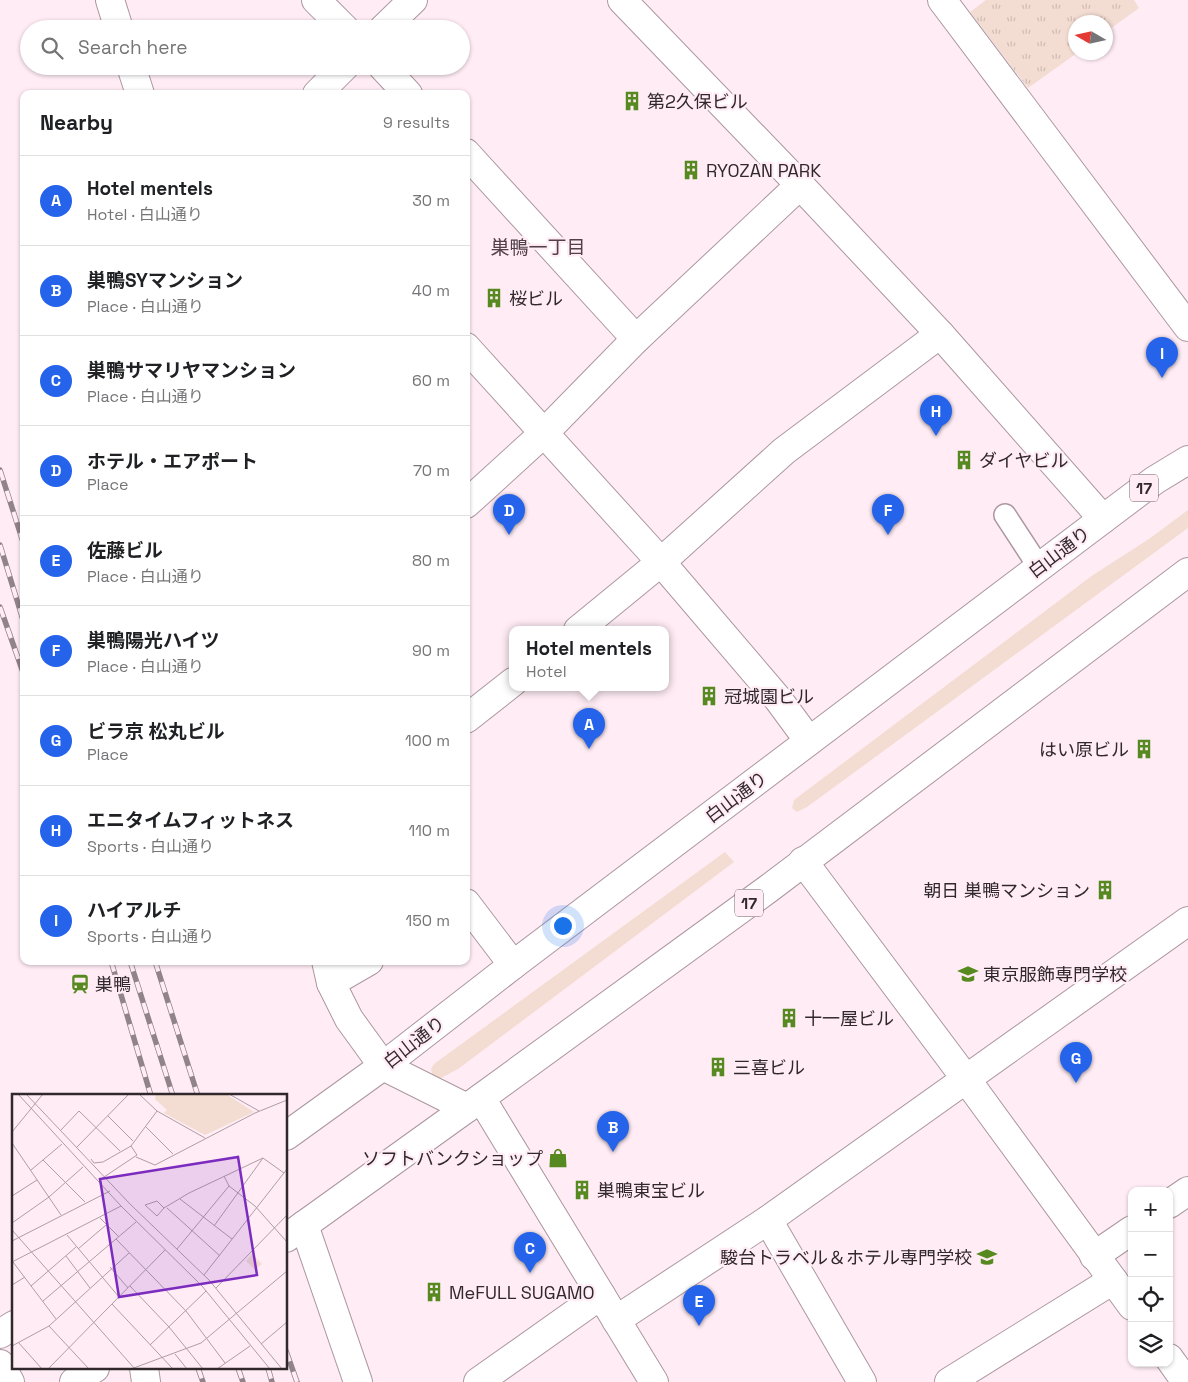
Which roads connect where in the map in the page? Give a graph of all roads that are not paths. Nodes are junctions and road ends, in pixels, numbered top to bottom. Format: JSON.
{"nodes":[{"id":1,"x":110,"y":0,"type":"edge"},
{"id":2,"x":316,"y":0,"type":"edge"},
{"id":3,"x":413,"y":0,"type":"edge"},
{"id":4,"x":622,"y":0,"type":"edge"},
{"id":5,"x":942,"y":0,"type":"edge"},
{"id":6,"x":117,"y":20,"type":"edge"},
{"id":7,"x":336,"y":20,"type":"edge"},
{"id":8,"x":393,"y":20,"type":"edge"},
{"id":9,"x":134,"y":75,"type":"edge"},
{"id":10,"x":336,"y":75,"type":"edge"},
{"id":11,"x":390,"y":75,"type":"edge"},
{"id":12,"x":139,"y":90,"type":"edge"},
{"id":13,"x":321,"y":90,"type":"edge"},
{"id":14,"x":404,"y":90,"type":"edge"},
{"id":15,"x":470,"y":157,"type":"edge"},
{"id":16,"x":800,"y":184,"type":"junction"},
{"id":17,"x":1188,"y":327,"type":"edge"},
{"id":18,"x":940,"y":334,"type":"junction"},
{"id":19,"x":636,"y":339,"type":"junction"},
{"id":20,"x":470,"y":351,"type":"edge"},
{"id":21,"x":544,"y":434,"type":"junction"},
{"id":22,"x":1188,"y":460,"type":"edge"},
{"id":23,"x":470,"y":500,"type":"edge"},
{"id":24,"x":1005,"y":515,"type":"dead end"},
{"id":25,"x":1103,"y":519,"type":"junction"},
{"id":26,"x":661,"y":562,"type":"junction"},
{"id":27,"x":1039,"y":567,"type":"junction"},
{"id":28,"x":1188,"y":572,"type":"edge"},
{"id":29,"x":583,"y":626,"type":"edge"},
{"id":30,"x":509,"y":685,"type":"edge"},
{"id":31,"x":470,"y":717,"type":"edge"},
{"id":32,"x":809,"y":741,"type":"junction"},
{"id":33,"x":803,"y":861,"type":"junction"},
{"id":34,"x":470,"y":908,"type":"edge"},
{"id":35,"x":1188,"y":921,"type":"edge"},
{"id":36,"x":513,"y":964,"type":"junction"},
{"id":37,"x":354,"y":965,"type":"edge"},
{"id":38,"x":328,"y":972,"type":"edge"},
{"id":39,"x":383,"y":1066,"type":"junction"},
{"id":40,"x":966,"y":1079,"type":"junction"},
{"id":41,"x":474,"y":1103,"type":"junction"},
{"id":42,"x":288,"y":1135,"type":"edge"},
{"id":43,"x":1188,"y":1191,"type":"edge"},
{"id":44,"x":1173,"y":1201,"type":"edge"},
{"id":45,"x":768,"y":1220,"type":"junction"},
{"id":46,"x":295,"y":1231,"type":"edge"},
{"id":47,"x":1129,"y":1232,"type":"edge"},
{"id":48,"x":1094,"y":1256,"type":"junction"},
{"id":49,"x":1113,"y":1280,"type":"junction"},
{"id":50,"x":601,"y":1295,"type":"junction"},
{"id":51,"x":1128,"y":1301,"type":"edge"},
{"id":52,"x":616,"y":1320,"type":"junction"},
{"id":53,"x":12,"y":1326,"type":"edge"},
{"id":54,"x":0,"y":1334,"type":"edge"},
{"id":55,"x":0,"y":1364,"type":"edge"},
{"id":56,"x":1173,"y":1364,"type":"edge"},
{"id":57,"x":92,"y":1370,"type":"edge"},
{"id":58,"x":10,"y":1382,"type":"edge"},
{"id":59,"x":74,"y":1382,"type":"edge"},
{"id":60,"x":358,"y":1382,"type":"edge"},
{"id":61,"x":478,"y":1382,"type":"edge"},
{"id":62,"x":654,"y":1382,"type":"edge"},
{"id":63,"x":862,"y":1382,"type":"edge"},
{"id":64,"x":949,"y":1382,"type":"edge"},
{"id":65,"x":1186,"y":1382,"type":"edge"}],
"edges":[{"from":1,"to":6,"type":"main road"},
{"from":2,"to":7,"type":"main road"},
{"from":3,"to":8,"type":"main road"},
{"from":4,"to":16,"type":"main road"},
{"from":5,"to":17,"type":"main road"},
{"from":9,"to":12,"type":"main road"},
{"from":10,"to":13,"type":"main road"},
{"from":11,"to":14,"type":"main road"},
{"from":15,"to":19,"type":"main road"},
{"from":16,"to":18,"type":"main road"},
{"from":16,"to":19,"type":"main road"},
{"from":18,"to":25,"type":"main road"},
{"from":18,"to":26,"type":"main road"},
{"from":19,"to":21,"type":"main road"},
{"from":20,"to":21,"type":"main road"},
{"from":21,"to":23,"type":"main road"},
{"from":21,"to":26,"type":"main road"},
{"from":22,"to":25,"type":"main road","name":"白山通り","number":"17"},
{"from":24,"to":27,"type":"lane"},
{"from":25,"to":27,"type":"main road","name":"白山通り","number":"17"},
{"from":26,"to":29,"type":"main road"},
{"from":26,"to":32,"type":"main road"},
{"from":27,"to":32,"type":"main road","name":"白山通り","number":"17"},
{"from":28,"to":33,"type":"main road","number":"17"},
{"from":30,"to":31,"type":"main road"},
{"from":32,"to":36,"type":"main road","name":"白山通り","number":"17"},
{"from":33,"to":40,"type":"main road"},
{"from":33,"to":41,"type":"main road","number":"17"},
{"from":34,"to":36,"type":"main road"},
{"from":35,"to":40,"type":"main road"},
{"from":36,"to":39,"type":"main road","name":"白山通り","number":"17"},
{"from":37,"to":38,"type":"main road"},
{"from":38,"to":39,"type":"main road"},
{"from":39,"to":41,"type":"main road"},
{"from":39,"to":42,"type":"main road","name":"白山通り","number":"17"},
{"from":40,"to":45,"type":"main road"},
{"from":40,"to":48,"type":"main road"},
{"from":41,"to":46,"type":"main road","number":"17"},
{"from":41,"to":50,"type":"main road"},
{"from":43,"to":44,"type":"main road"},
{"from":45,"to":52,"type":"main road"},
{"from":45,"to":63,"type":"main road"},
{"from":46,"to":60,"type":"main road"},
{"from":47,"to":48,"type":"main road"},
{"from":48,"to":49,"type":"main road"},
{"from":49,"to":51,"type":"main road"},
{"from":49,"to":64,"type":"main road"},
{"from":50,"to":52,"type":"main road"},
{"from":50,"to":61,"type":"main road"},
{"from":52,"to":62,"type":"main road"},
{"from":53,"to":54,"type":"main road"},
{"from":55,"to":58,"type":"main road"},
{"from":56,"to":65,"type":"main road"},
{"from":57,"to":59,"type":"main road"}]}
